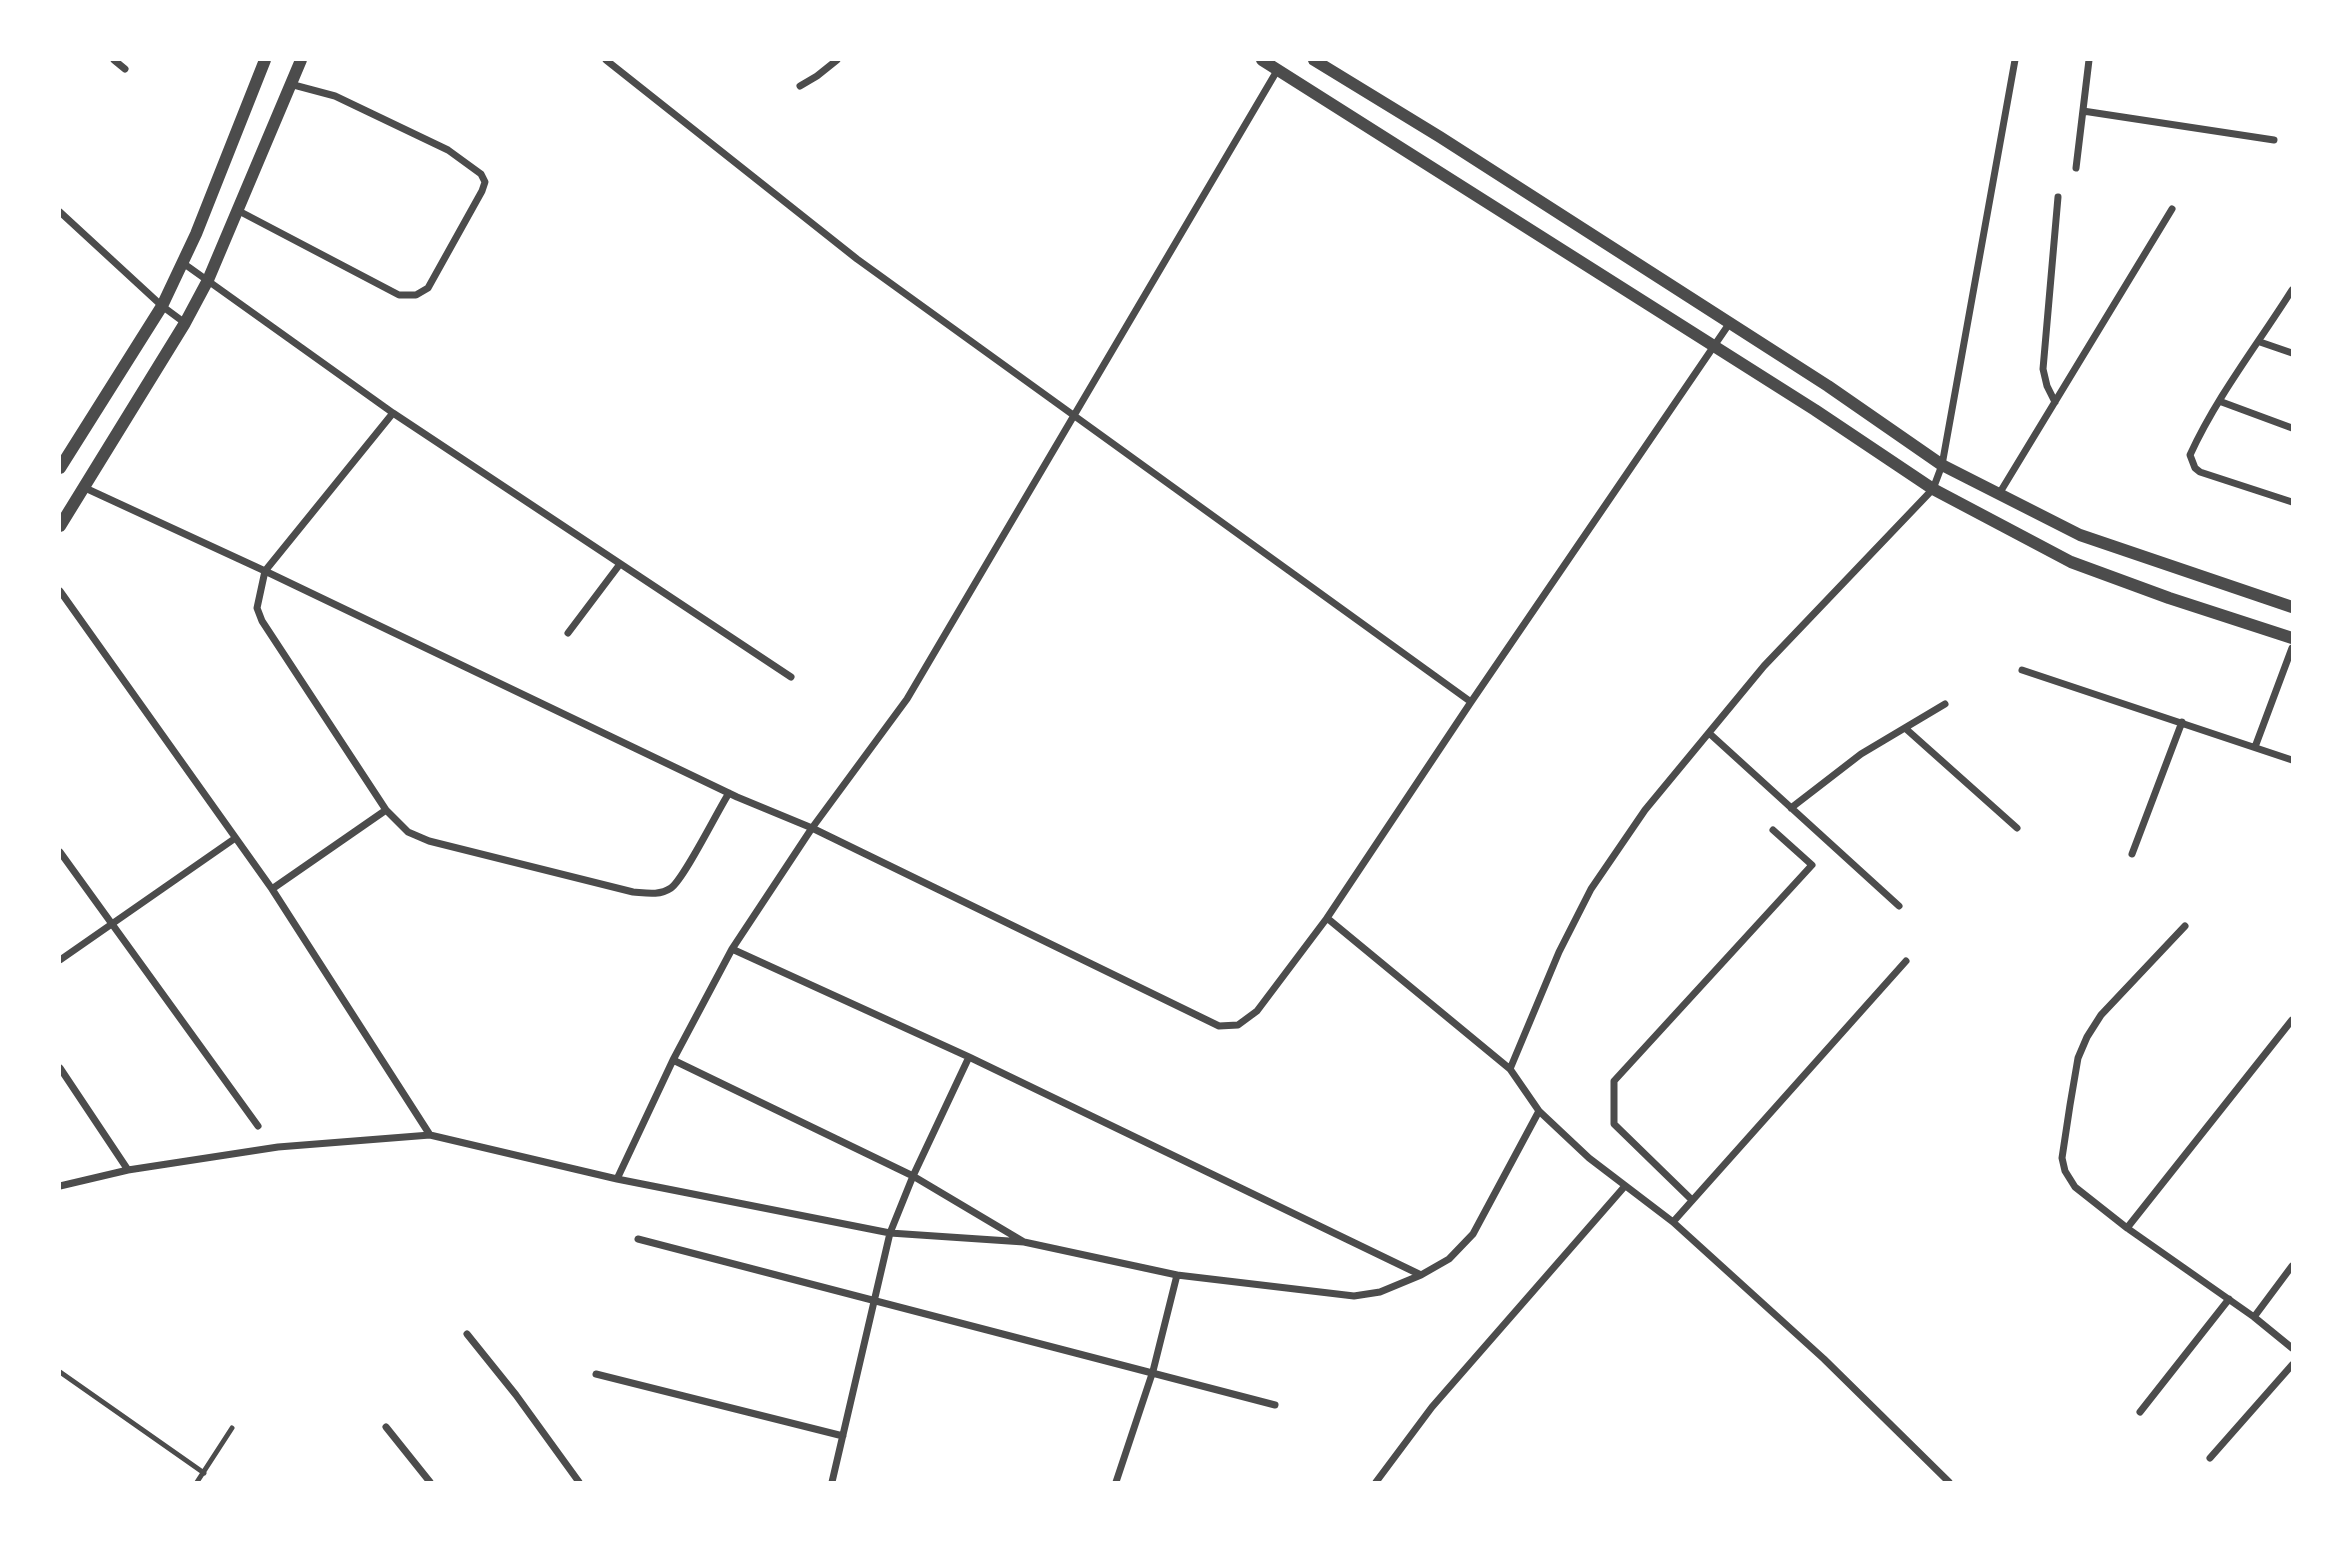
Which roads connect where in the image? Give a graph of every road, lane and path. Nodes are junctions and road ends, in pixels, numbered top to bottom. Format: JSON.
{"nodes":[{"id":1,"x":114,"y":60,"type":"edge"},
{"id":2,"x":265,"y":60,"type":"edge"},
{"id":3,"x":301,"y":60,"type":"edge"},
{"id":4,"x":607,"y":60,"type":"edge"},
{"id":5,"x":837,"y":60,"type":"edge"},
{"id":6,"x":1262,"y":60,"type":"edge"},
{"id":7,"x":1314,"y":60,"type":"edge"},
{"id":8,"x":2015,"y":60,"type":"edge"},
{"id":9,"x":2089,"y":60,"type":"edge"},
{"id":10,"x":125,"y":69,"type":"dead end"},
{"id":11,"x":1278,"y":69,"type":"junction"},
{"id":12,"x":290,"y":84,"type":"junction"},
{"id":13,"x":800,"y":86,"type":"dead end"},
{"id":14,"x":2083,"y":111,"type":"junction"},
{"id":15,"x":2274,"y":141,"type":"dead end"},
{"id":16,"x":2076,"y":168,"type":"dead end"},
{"id":17,"x":2058,"y":197,"type":"dead end"},
{"id":18,"x":2172,"y":209,"type":"dead end"},
{"id":19,"x":237,"y":210,"type":"junction"},
{"id":20,"x":60,"y":212,"type":"edge"},
{"id":21,"x":183,"y":263,"type":"junction"},
{"id":22,"x":208,"y":280,"type":"junction"},
{"id":23,"x":2292,"y":290,"type":"edge"},
{"id":24,"x":162,"y":306,"type":"junction"},
{"id":25,"x":185,"y":323,"type":"junction"},
{"id":26,"x":1729,"y":324,"type":"junction"},
{"id":27,"x":2260,"y":342,"type":"junction"},
{"id":28,"x":1715,"y":347,"type":"junction"},
{"id":29,"x":2292,"y":353,"type":"edge"},
{"id":30,"x":2219,"y":401,"type":"junction"},
{"id":31,"x":2054,"y":402,"type":"junction"},
{"id":32,"x":393,"y":412,"type":"junction"},
{"id":33,"x":1075,"y":415,"type":"junction"},
{"id":34,"x":2292,"y":428,"type":"edge"},
{"id":35,"x":1942,"y":465,"type":"junction"},
{"id":36,"x":60,"y":468,"type":"edge"},
{"id":37,"x":83,"y":487,"type":"junction"},
{"id":38,"x":1933,"y":489,"type":"junction"},
{"id":39,"x":1998,"y":494,"type":"junction"},
{"id":40,"x":2292,"y":502,"type":"edge"},
{"id":41,"x":60,"y":526,"type":"edge"},
{"id":42,"x":620,"y":564,"type":"junction"},
{"id":43,"x":265,"y":571,"type":"junction"},
{"id":44,"x":60,"y":591,"type":"edge"},
{"id":45,"x":2292,"y":607,"type":"edge"},
{"id":46,"x":568,"y":633,"type":"dead end"},
{"id":47,"x":2292,"y":638,"type":"edge"},
{"id":48,"x":2292,"y":648,"type":"edge"},
{"id":49,"x":2022,"y":670,"type":"dead end"},
{"id":50,"x":791,"y":677,"type":"dead end"},
{"id":51,"x":1471,"y":702,"type":"junction"},
{"id":52,"x":1945,"y":704,"type":"dead end"},
{"id":53,"x":2182,"y":722,"type":"junction"},
{"id":54,"x":1905,"y":728,"type":"junction"},
{"id":55,"x":1709,"y":733,"type":"junction"},
{"id":56,"x":2255,"y":747,"type":"junction"},
{"id":57,"x":2292,"y":760,"type":"edge"},
{"id":58,"x":729,"y":793,"type":"junction"},
{"id":59,"x":1791,"y":807,"type":"junction"},
{"id":60,"x":386,"y":810,"type":"junction"},
{"id":61,"x":812,"y":828,"type":"junction"},
{"id":62,"x":2017,"y":828,"type":"dead end"},
{"id":63,"x":1773,"y":830,"type":"dead end"},
{"id":64,"x":234,"y":839,"type":"junction"},
{"id":65,"x":60,"y":852,"type":"edge"},
{"id":66,"x":2132,"y":854,"type":"dead end"},
{"id":67,"x":272,"y":889,"type":"junction"},
{"id":68,"x":1899,"y":906,"type":"dead end"},
{"id":69,"x":1326,"y":918,"type":"junction"},
{"id":70,"x":110,"y":924,"type":"junction"},
{"id":71,"x":2185,"y":926,"type":"dead end"},
{"id":72,"x":732,"y":948,"type":"junction"},
{"id":73,"x":60,"y":960,"type":"edge"},
{"id":74,"x":1906,"y":961,"type":"dead end"},
{"id":75,"x":2292,"y":1020,"type":"edge"},
{"id":76,"x":969,"y":1057,"type":"junction"},
{"id":77,"x":673,"y":1060,"type":"junction"},
{"id":78,"x":60,"y":1069,"type":"edge"},
{"id":79,"x":1510,"y":1069,"type":"junction"},
{"id":80,"x":1539,"y":1111,"type":"junction"},
{"id":81,"x":258,"y":1126,"type":"dead end"},
{"id":82,"x":430,"y":1135,"type":"junction"},
{"id":83,"x":128,"y":1170,"type":"junction"},
{"id":84,"x":913,"y":1176,"type":"junction"},
{"id":85,"x":617,"y":1179,"type":"junction"},
{"id":86,"x":60,"y":1186,"type":"edge"},
{"id":87,"x":1625,"y":1186,"type":"junction"},
{"id":88,"x":1692,"y":1200,"type":"junction"},
{"id":89,"x":1672,"y":1222,"type":"junction"},
{"id":90,"x":2127,"y":1228,"type":"junction"},
{"id":91,"x":890,"y":1233,"type":"junction"},
{"id":92,"x":638,"y":1239,"type":"dead end"},
{"id":93,"x":1024,"y":1242,"type":"junction"},
{"id":94,"x":2292,"y":1266,"type":"edge"},
{"id":95,"x":1177,"y":1275,"type":"junction"},
{"id":96,"x":1421,"y":1275,"type":"junction"},
{"id":97,"x":2229,"y":1299,"type":"junction"},
{"id":98,"x":875,"y":1301,"type":"junction"},
{"id":99,"x":2254,"y":1317,"type":"junction"},
{"id":100,"x":467,"y":1334,"type":"dead end"},
{"id":101,"x":2292,"y":1348,"type":"edge"},
{"id":102,"x":2292,"y":1365,"type":"edge"},
{"id":103,"x":1153,"y":1371,"type":"junction"},
{"id":104,"x":60,"y":1372,"type":"edge"},
{"id":105,"x":596,"y":1374,"type":"dead end"},
{"id":106,"x":1275,"y":1405,"type":"dead end"},
{"id":107,"x":2140,"y":1412,"type":"dead end"},
{"id":108,"x":386,"y":1427,"type":"dead end"},
{"id":109,"x":232,"y":1428,"type":"dead end"},
{"id":110,"x":844,"y":1436,"type":"junction"},
{"id":111,"x":2210,"y":1458,"type":"dead end"},
{"id":112,"x":204,"y":1473,"type":"junction"},
{"id":113,"x":197,"y":1482,"type":"edge"},
{"id":114,"x":430,"y":1482,"type":"edge"},
{"id":115,"x":579,"y":1482,"type":"edge"},
{"id":116,"x":832,"y":1482,"type":"edge"},
{"id":117,"x":1116,"y":1482,"type":"edge"},
{"id":118,"x":1376,"y":1482,"type":"edge"},
{"id":119,"x":1949,"y":1482,"type":"edge"}],
"edges":[{"from":1,"to":10,"type":"street"},
{"from":2,"to":21,"type":"street"},
{"from":3,"to":12,"type":"street"},
{"from":4,"to":33,"type":"street"},
{"from":5,"to":13,"type":"street"},
{"from":6,"to":11,"type":"street"},
{"from":7,"to":26,"type":"street"},
{"from":8,"to":35,"type":"street"},
{"from":9,"to":14,"type":"street"},
{"from":11,"to":28,"type":"street"},
{"from":11,"to":33,"type":"street"},
{"from":12,"to":19,"type":"street"},
{"from":12,"to":19,"type":"street"},
{"from":14,"to":15,"type":"street"},
{"from":14,"to":16,"type":"street"},
{"from":17,"to":31,"type":"street"},
{"from":18,"to":31,"type":"street"},
{"from":19,"to":22,"type":"street"},
{"from":20,"to":24,"type":"street"},
{"from":21,"to":22,"type":"street"},
{"from":21,"to":24,"type":"street"},
{"from":22,"to":25,"type":"street"},
{"from":22,"to":32,"type":"street"},
{"from":23,"to":27,"type":"street"},
{"from":24,"to":25,"type":"street"},
{"from":24,"to":36,"type":"street"},
{"from":25,"to":37,"type":"street"},
{"from":26,"to":28,"type":"street"},
{"from":26,"to":35,"type":"street"},
{"from":27,"to":29,"type":"street"},
{"from":27,"to":30,"type":"street"},
{"from":28,"to":38,"type":"street"},
{"from":28,"to":51,"type":"street"},
{"from":30,"to":34,"type":"street"},
{"from":30,"to":40,"type":"street"},
{"from":31,"to":39,"type":"street"},
{"from":32,"to":42,"type":"street"},
{"from":32,"to":43,"type":"street"},
{"from":33,"to":51,"type":"street"},
{"from":33,"to":61,"type":"street"},
{"from":35,"to":38,"type":"street"},
{"from":35,"to":39,"type":"street"},
{"from":37,"to":41,"type":"street"},
{"from":37,"to":43,"type":"street"},
{"from":38,"to":47,"type":"street"},
{"from":38,"to":55,"type":"street"},
{"from":39,"to":45,"type":"street"},
{"from":42,"to":46,"type":"street"},
{"from":42,"to":50,"type":"street"},
{"from":43,"to":58,"type":"street"},
{"from":43,"to":60,"type":"street"},
{"from":44,"to":64,"type":"street"},
{"from":48,"to":56,"type":"street"},
{"from":49,"to":53,"type":"street"},
{"from":51,"to":69,"type":"street"},
{"from":52,"to":54,"type":"street"},
{"from":53,"to":56,"type":"street"},
{"from":53,"to":66,"type":"street"},
{"from":54,"to":59,"type":"street"},
{"from":54,"to":62,"type":"street"},
{"from":55,"to":59,"type":"street"},
{"from":55,"to":79,"type":"street"},
{"from":56,"to":57,"type":"street"},
{"from":58,"to":60,"type":"street"},
{"from":58,"to":61,"type":"street"},
{"from":59,"to":68,"type":"street"},
{"from":60,"to":67,"type":"street"},
{"from":61,"to":69,"type":"street"},
{"from":61,"to":72,"type":"street"},
{"from":63,"to":88,"type":"street"},
{"from":64,"to":67,"type":"street"},
{"from":64,"to":70,"type":"street"},
{"from":65,"to":70,"type":"street"},
{"from":67,"to":82,"type":"street"},
{"from":69,"to":79,"type":"street"},
{"from":70,"to":73,"type":"street"},
{"from":70,"to":81,"type":"street"},
{"from":71,"to":90,"type":"street"},
{"from":72,"to":76,"type":"street"},
{"from":72,"to":77,"type":"street"},
{"from":74,"to":88,"type":"street"},
{"from":75,"to":90,"type":"street"},
{"from":76,"to":84,"type":"street"},
{"from":76,"to":96,"type":"street"},
{"from":77,"to":84,"type":"street"},
{"from":77,"to":85,"type":"street"},
{"from":78,"to":83,"type":"street"},
{"from":79,"to":80,"type":"street"},
{"from":80,"to":87,"type":"street"},
{"from":80,"to":96,"type":"street"},
{"from":82,"to":83,"type":"street"},
{"from":82,"to":85,"type":"street"},
{"from":83,"to":86,"type":"street"},
{"from":84,"to":91,"type":"street"},
{"from":84,"to":93,"type":"street"},
{"from":85,"to":91,"type":"street"},
{"from":87,"to":89,"type":"street"},
{"from":87,"to":118,"type":"street"},
{"from":88,"to":89,"type":"street"},
{"from":89,"to":119,"type":"street"},
{"from":90,"to":97,"type":"street"},
{"from":91,"to":93,"type":"street"},
{"from":91,"to":98,"type":"street"},
{"from":92,"to":98,"type":"street"},
{"from":93,"to":95,"type":"street"},
{"from":94,"to":99,"type":"street"},
{"from":95,"to":96,"type":"street"},
{"from":95,"to":103,"type":"street"},
{"from":97,"to":99,"type":"street"},
{"from":97,"to":107,"type":"street"},
{"from":98,"to":103,"type":"street"},
{"from":98,"to":110,"type":"street"},
{"from":99,"to":101,"type":"street"},
{"from":100,"to":115,"type":"street"},
{"from":102,"to":111,"type":"street"},
{"from":103,"to":106,"type":"street"},
{"from":103,"to":117,"type":"street"},
{"from":104,"to":112,"type":"lane"},
{"from":105,"to":110,"type":"street"},
{"from":108,"to":114,"type":"street"},
{"from":109,"to":112,"type":"lane"},
{"from":110,"to":116,"type":"street"},
{"from":112,"to":113,"type":"lane"}]}
